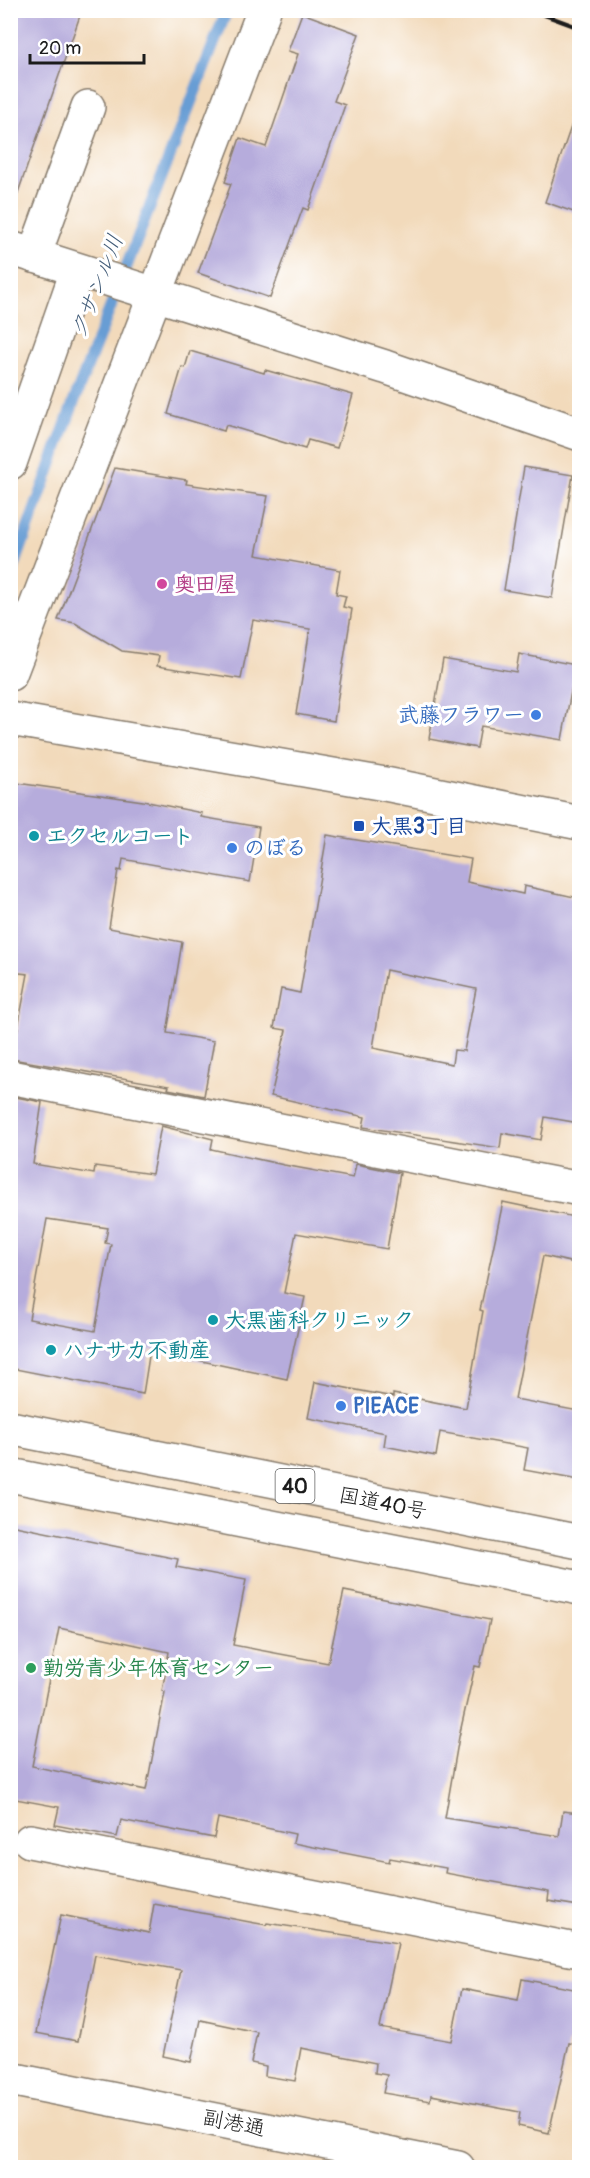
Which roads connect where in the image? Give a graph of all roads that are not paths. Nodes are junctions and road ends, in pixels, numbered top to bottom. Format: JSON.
{"nodes":[{"id":1,"x":264,"y":10,"type":"edge"},
{"id":2,"x":88,"y":107,"type":"dead end"},
{"id":3,"x":22,"y":252,"type":"edge"},
{"id":4,"x":81,"y":272,"type":"junction"},
{"id":5,"x":147,"y":293,"type":"junction"},
{"id":6,"x":579,"y":434,"type":"edge"},
{"id":7,"x":14,"y":446,"type":"edge"},
{"id":8,"x":10,"y":674,"type":"edge"},
{"id":9,"x":10,"y":719,"type":"edge"},
{"id":10,"x":579,"y":823,"type":"edge"},
{"id":11,"x":10,"y":1077,"type":"edge"},
{"id":12,"x":579,"y":1188,"type":"edge"},
{"id":13,"x":10,"y":1428,"type":"edge"},
{"id":14,"x":10,"y":1475,"type":"edge"},
{"id":15,"x":579,"y":1542,"type":"edge"},
{"id":16,"x":579,"y":1588,"type":"edge"},
{"id":17,"x":30,"y":1841,"type":"dead end"},
{"id":18,"x":579,"y":1951,"type":"edge"},
{"id":19,"x":10,"y":2079,"type":"edge"},
{"id":20,"x":458,"y":2168,"type":"edge"}],
"edges":[{"from":1,"to":5,"type":"main road"},
{"from":2,"to":3,"type":"main road"},
{"from":3,"to":4,"type":"main road"},
{"from":4,"to":5,"type":"main road"},
{"from":4,"to":7,"type":"main road"},
{"from":5,"to":6,"type":"main road"},
{"from":5,"to":8,"type":"main road"},
{"from":9,"to":10,"type":"main road"},
{"from":11,"to":12,"type":"main road"},
{"from":13,"to":15,"type":"main road","name":"国道40号","number":"40"},
{"from":14,"to":16,"type":"main road","number":"40"},
{"from":17,"to":18,"type":"main road"},
{"from":19,"to":20,"type":"main road","name":"副港通"}]}
